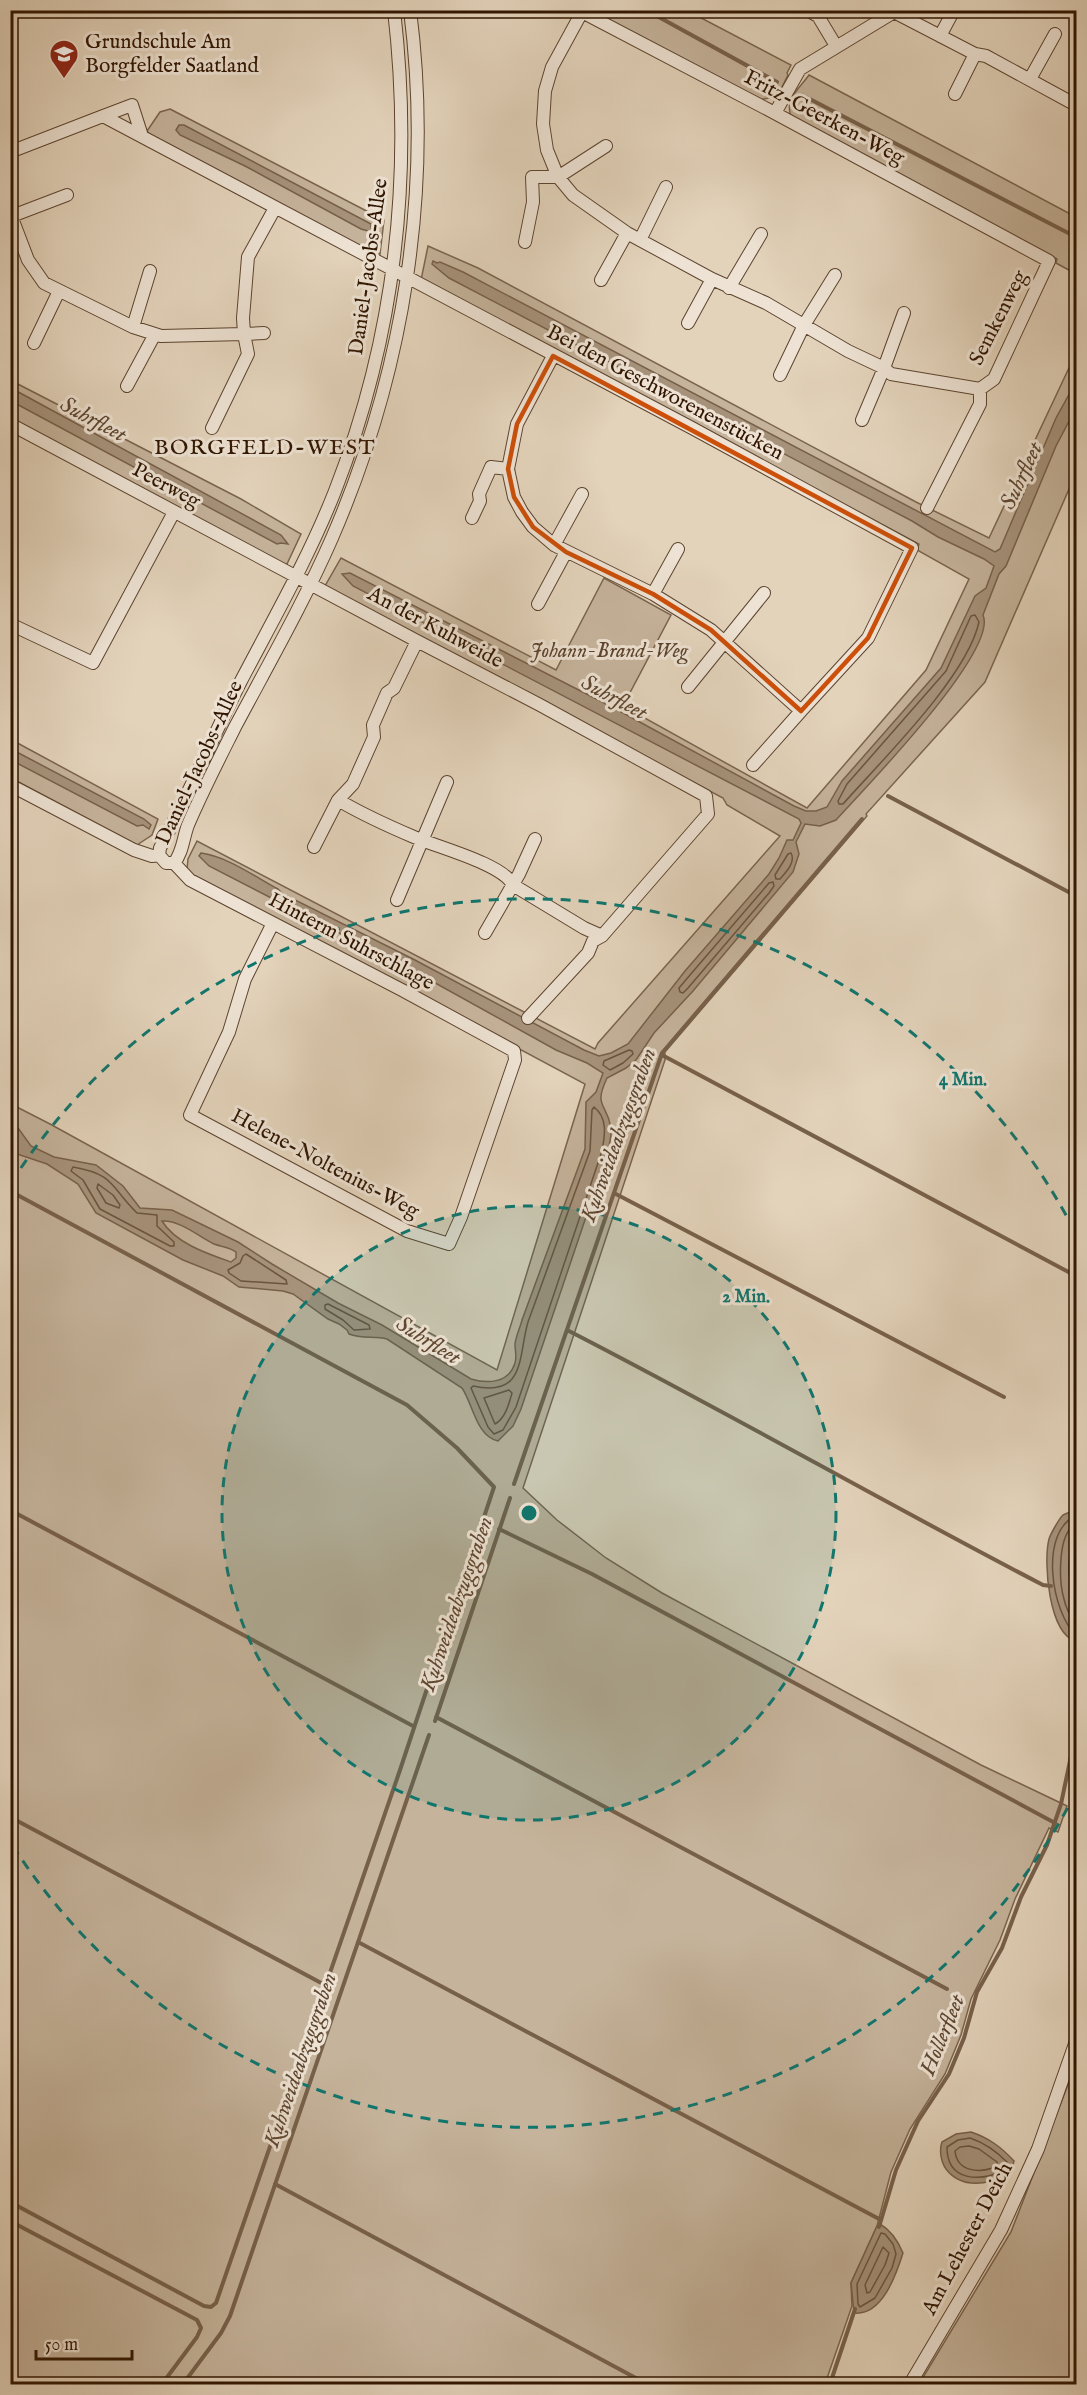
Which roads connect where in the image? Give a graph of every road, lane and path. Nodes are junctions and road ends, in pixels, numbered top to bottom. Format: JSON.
{"nodes":[{"id":1,"x":394,"y":10,"type":"edge"},
{"id":2,"x":410,"y":10,"type":"edge"},
{"id":3,"x":807,"y":10,"type":"edge"},
{"id":4,"x":954,"y":10,"type":"edge"},
{"id":5,"x":580,"y":11,"type":"edge"},
{"id":6,"x":1055,"y":34,"type":"dead end"},
{"id":7,"x":940,"y":36,"type":"junction"},
{"id":8,"x":836,"y":46,"type":"junction"},
{"id":9,"x":975,"y":54,"type":"junction"},
{"id":10,"x":1030,"y":79,"type":"junction"},
{"id":11,"x":955,"y":94,"type":"dead end"},
{"id":12,"x":1077,"y":105,"type":"edge"},
{"id":13,"x":776,"y":113,"type":"junction"},
{"id":14,"x":103,"y":116,"type":"junction"},
{"id":15,"x":142,"y":135,"type":"junction"},
{"id":16,"x":606,"y":146,"type":"dead end"},
{"id":17,"x":10,"y":152,"type":"edge"},
{"id":18,"x":558,"y":177,"type":"junction"},
{"id":19,"x":666,"y":187,"type":"dead end"},
{"id":20,"x":67,"y":195,"type":"dead end"},
{"id":21,"x":275,"y":208,"type":"junction"},
{"id":22,"x":11,"y":214,"type":"edge"},
{"id":23,"x":627,"y":232,"type":"junction"},
{"id":24,"x":761,"y":234,"type":"dead end"},
{"id":25,"x":640,"y":240,"type":"junction"},
{"id":26,"x":525,"y":242,"type":"dead end"},
{"id":27,"x":1049,"y":261,"type":"joint"},
{"id":28,"x":150,"y":272,"type":"dead end"},
{"id":29,"x":400,"y":273,"type":"junction"},
{"id":30,"x":835,"y":275,"type":"dead end"},
{"id":31,"x":712,"y":279,"type":"junction"},
{"id":32,"x":601,"y":280,"type":"dead end"},
{"id":33,"x":729,"y":288,"type":"junction"},
{"id":34,"x":59,"y":291,"type":"junction"},
{"id":35,"x":904,"y":313,"type":"dead end"},
{"id":36,"x":688,"y":323,"type":"dead end"},
{"id":37,"x":804,"y":325,"type":"junction"},
{"id":38,"x":133,"y":327,"type":"junction"},
{"id":39,"x":264,"y":333,"type":"dead end"},
{"id":40,"x":155,"y":334,"type":"junction"},
{"id":41,"x":244,"y":334,"type":"junction"},
{"id":42,"x":34,"y":343,"type":"dead end"},
{"id":43,"x":553,"y":356,"type":"junction"},
{"id":44,"x":884,"y":368,"type":"junction"},
{"id":45,"x":780,"y":375,"type":"dead end"},
{"id":46,"x":128,"y":386,"type":"dead end"},
{"id":47,"x":980,"y":388,"type":"junction"},
{"id":48,"x":862,"y":420,"type":"dead end"},
{"id":49,"x":10,"y":424,"type":"edge"},
{"id":50,"x":212,"y":428,"type":"dead end"},
{"id":51,"x":508,"y":468,"type":"junction"},
{"id":52,"x":582,"y":494,"type":"dead end"},
{"id":53,"x":927,"y":508,"type":"dead end"},
{"id":54,"x":174,"y":512,"type":"junction"},
{"id":55,"x":471,"y":518,"type":"dead end"},
{"id":56,"x":560,"y":548,"type":"junction"},
{"id":57,"x":678,"y":549,"type":"dead end"},
{"id":58,"x":303,"y":581,"type":"junction"},
{"id":59,"x":764,"y":593,"type":"dead end"},
{"id":60,"x":653,"y":594,"type":"junction"},
{"id":61,"x":538,"y":604,"type":"dead end"},
{"id":62,"x":10,"y":624,"type":"edge"},
{"id":63,"x":417,"y":641,"type":"junction"},
{"id":64,"x":724,"y":642,"type":"junction"},
{"id":65,"x":688,"y":687,"type":"dead end"},
{"id":66,"x":801,"y":711,"type":"junction"},
{"id":67,"x":753,"y":765,"type":"dead end"},
{"id":68,"x":447,"y":782,"type":"dead end"},
{"id":69,"x":12,"y":788,"type":"edge"},
{"id":70,"x":338,"y":800,"type":"junction"},
{"id":71,"x":535,"y":839,"type":"dead end"},
{"id":72,"x":423,"y":841,"type":"junction"},
{"id":73,"x":314,"y":847,"type":"dead end"},
{"id":74,"x":159,"y":855,"type":"junction"},
{"id":75,"x":174,"y":863,"type":"junction"},
{"id":76,"x":513,"y":885,"type":"junction"},
{"id":77,"x":397,"y":900,"type":"dead end"},
{"id":78,"x":273,"y":923,"type":"junction"},
{"id":79,"x":485,"y":933,"type":"dead end"},
{"id":80,"x":602,"y":936,"type":"junction"},
{"id":81,"x":528,"y":1018,"type":"dead end"},
{"id":82,"x":514,"y":1051,"type":"joint"},
{"id":83,"x":1077,"y":2041,"type":"edge"},
{"id":84,"x":910,"y":2385,"type":"edge"}],
"edges":[{"from":1,"to":29,"type":"street","name":"Daniel-Jacobs-Allee"},
{"from":2,"to":29,"type":"street","name":"Daniel-Jacobs-Allee"},
{"from":3,"to":8,"type":"street"},
{"from":4,"to":7,"type":"street"},
{"from":5,"to":13,"type":"street","name":"Fritz-Geerken-Weg"},
{"from":5,"to":18,"type":"street","name":"Semkenweg"},
{"from":6,"to":10,"type":"street"},
{"from":7,"to":8,"type":"street"},
{"from":7,"to":9,"type":"street"},
{"from":8,"to":13,"type":"street"},
{"from":9,"to":10,"type":"street"},
{"from":9,"to":11,"type":"street"},
{"from":10,"to":12,"type":"street"},
{"from":13,"to":27,"type":"street","name":"Fritz-Geerken-Weg"},
{"from":14,"to":15,"type":"street","name":"Bei den Geschworenenstücken"},
{"from":14,"to":15,"type":"street"},
{"from":14,"to":17,"type":"street"},
{"from":15,"to":21,"type":"street","name":"Bei den Geschworenenstücken"},
{"from":16,"to":18,"type":"street"},
{"from":18,"to":23,"type":"street","name":"Semkenweg"},
{"from":18,"to":26,"type":"street"},
{"from":19,"to":25,"type":"street"},
{"from":20,"to":22,"type":"street"},
{"from":21,"to":29,"type":"street","name":"Bei den Geschworenenstücken"},
{"from":21,"to":41,"type":"street"},
{"from":22,"to":34,"type":"street"},
{"from":23,"to":25,"type":"street","name":"Semkenweg"},
{"from":23,"to":32,"type":"street"},
{"from":24,"to":33,"type":"street"},
{"from":25,"to":31,"type":"street","name":"Semkenweg"},
{"from":27,"to":47,"type":"street","name":"Semkenweg"},
{"from":28,"to":38,"type":"street"},
{"from":29,"to":43,"type":"street","name":"Bei den Geschworenenstücken"},
{"from":29,"to":58,"type":"street","name":"Daniel-Jacobs-Allee"},
{"from":30,"to":37,"type":"street"},
{"from":31,"to":33,"type":"street","name":"Semkenweg"},
{"from":31,"to":36,"type":"street"},
{"from":33,"to":37,"type":"street","name":"Semkenweg"},
{"from":34,"to":38,"type":"street"},
{"from":34,"to":42,"type":"street"},
{"from":35,"to":44,"type":"street"},
{"from":37,"to":44,"type":"street","name":"Semkenweg"},
{"from":37,"to":45,"type":"street"},
{"from":38,"to":40,"type":"street"},
{"from":39,"to":41,"type":"street"},
{"from":40,"to":41,"type":"street"},
{"from":40,"to":46,"type":"street"},
{"from":41,"to":50,"type":"street"},
{"from":43,"to":51,"type":"street"},
{"from":43,"to":66,"type":"street","name":"Bei den Geschworenenstücken"},
{"from":44,"to":47,"type":"street","name":"Semkenweg"},
{"from":44,"to":48,"type":"street"},
{"from":47,"to":53,"type":"street","name":"Semkenweg"},
{"from":49,"to":54,"type":"street","name":"Peerweg"},
{"from":51,"to":55,"type":"street"},
{"from":51,"to":56,"type":"street"},
{"from":52,"to":56,"type":"street"},
{"from":54,"to":58,"type":"street","name":"Peerweg"},
{"from":54,"to":62,"type":"street"},
{"from":56,"to":60,"type":"street"},
{"from":56,"to":61,"type":"street"},
{"from":57,"to":60,"type":"street"},
{"from":58,"to":63,"type":"street","name":"An der Kuhweide"},
{"from":58,"to":74,"type":"street","name":"Daniel-Jacobs-Allee"},
{"from":58,"to":75,"type":"street","name":"Daniel-Jacobs-Allee"},
{"from":59,"to":64,"type":"street"},
{"from":60,"to":64,"type":"street"},
{"from":63,"to":70,"type":"street"},
{"from":63,"to":80,"type":"street","name":"An der Kuhweide"},
{"from":64,"to":65,"type":"street"},
{"from":64,"to":66,"type":"street"},
{"from":66,"to":67,"type":"street"},
{"from":68,"to":72,"type":"street"},
{"from":69,"to":74,"type":"street"},
{"from":70,"to":72,"type":"street"},
{"from":70,"to":73,"type":"street"},
{"from":71,"to":76,"type":"street"},
{"from":72,"to":76,"type":"street"},
{"from":72,"to":77,"type":"street"},
{"from":74,"to":75,"type":"street","name":"Daniel-Jacobs-Allee"},
{"from":75,"to":78,"type":"street","name":"Hinterm Suhrschlage"},
{"from":76,"to":79,"type":"street"},
{"from":76,"to":80,"type":"street"},
{"from":78,"to":82,"type":"street","name":"Hinterm Suhrschlage"},
{"from":78,"to":82,"type":"street","name":"Helene-Noltenius-Weg"},
{"from":80,"to":81,"type":"street"},
{"from":83,"to":84,"type":"street","name":"Am Lehester Deich"}]}
